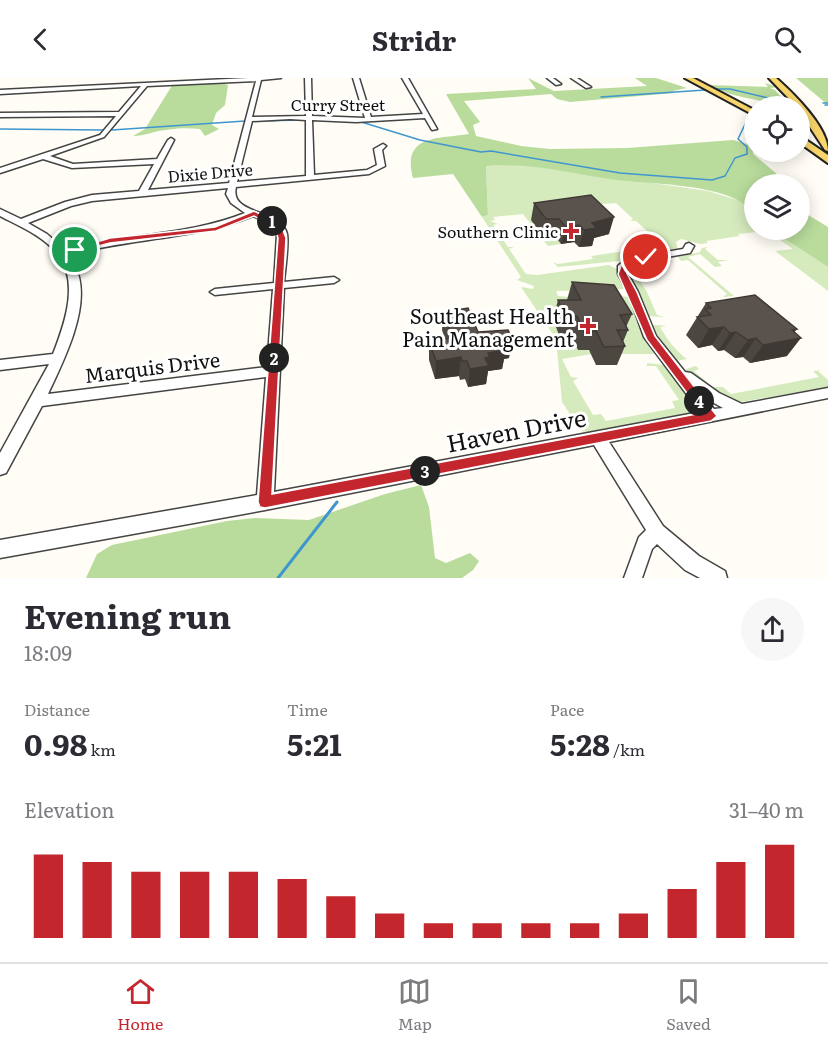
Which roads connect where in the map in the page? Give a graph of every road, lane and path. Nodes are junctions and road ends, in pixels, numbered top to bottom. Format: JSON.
{"nodes":[{"id":1,"x":278,"y":78,"type":"edge"},
{"id":2,"x":308,"y":78,"type":"edge"},
{"id":3,"x":356,"y":78,"type":"edge"},
{"id":4,"x":405,"y":78,"type":"edge"},
{"id":5,"x":550,"y":78,"type":"edge"},
{"id":6,"x":574,"y":78,"type":"edge"},
{"id":7,"x":688,"y":78,"type":"edge"},
{"id":8,"x":772,"y":78,"type":"edge"},
{"id":9,"x":782,"y":78,"type":"edge"},
{"id":10,"x":241,"y":79,"type":"edge"},
{"id":11,"x":259,"y":79,"type":"edge"},
{"id":12,"x":174,"y":80,"type":"edge"},
{"id":13,"x":57,"y":83,"type":"dead end"},
{"id":14,"x":146,"y":84,"type":"junction"},
{"id":15,"x":558,"y":84,"type":"dead end"},
{"id":16,"x":588,"y":87,"type":"dead end"},
{"id":17,"x":48,"y":89,"type":"junction"},
{"id":18,"x":0,"y":92,"type":"edge"},
{"id":19,"x":792,"y":96,"type":"edge"},
{"id":20,"x":801,"y":96,"type":"edge"},
{"id":21,"x":57,"y":106,"type":"dead end"},
{"id":22,"x":744,"y":108,"type":"edge"},
{"id":23,"x":121,"y":114,"type":"junction"},
{"id":24,"x":0,"y":115,"type":"edge"},
{"id":25,"x":39,"y":115,"type":"junction"},
{"id":26,"x":427,"y":116,"type":"junction"},
{"id":27,"x":308,"y":118,"type":"junction"},
{"id":28,"x":248,"y":119,"type":"junction"},
{"id":29,"x":368,"y":119,"type":"junction"},
{"id":30,"x":810,"y":121,"type":"edge"},
{"id":31,"x":434,"y":129,"type":"dead end"},
{"id":32,"x":810,"y":138,"type":"edge"},
{"id":33,"x":171,"y":140,"type":"dead end"},
{"id":34,"x":383,"y":146,"type":"dead end"},
{"id":35,"x":827,"y":146,"type":"edge"},
{"id":36,"x":810,"y":147,"type":"edge"},
{"id":37,"x":42,"y":156,"type":"junction"},
{"id":38,"x":160,"y":160,"type":"junction"},
{"id":39,"x":828,"y":160,"type":"edge"},
{"id":40,"x":0,"y":171,"type":"edge"},
{"id":41,"x":310,"y":178,"type":"junction"},
{"id":42,"x":233,"y":185,"type":"junction"},
{"id":43,"x":142,"y":193,"type":"junction"},
{"id":44,"x":0,"y":212,"type":"edge"},
{"id":45,"x":254,"y":213,"type":"junction"},
{"id":46,"x":20,"y":223,"type":"junction"},
{"id":47,"x":689,"y":246,"type":"dead end"},
{"id":48,"x":63,"y":254,"type":"junction"},
{"id":49,"x":334,"y":280,"type":"dead end"},
{"id":50,"x":279,"y":285,"type":"junction"},
{"id":51,"x":215,"y":292,"type":"dead end"},
{"id":52,"x":57,"y":358,"type":"junction"},
{"id":53,"x":0,"y":365,"type":"edge"},
{"id":54,"x":674,"y":367,"type":"junction"},
{"id":55,"x":273,"y":371,"type":"junction"},
{"id":56,"x":828,"y":393,"type":"edge"},
{"id":57,"x":35,"y":401,"type":"junction"},
{"id":58,"x":741,"y":410,"type":"junction"},
{"id":59,"x":711,"y":416,"type":"junction"},
{"id":60,"x":597,"y":437,"type":"junction"},
{"id":61,"x":0,"y":468,"type":"edge"},
{"id":62,"x":265,"y":502,"type":"junction"},
{"id":63,"x":657,"y":532,"type":"junction"},
{"id":64,"x":0,"y":549,"type":"edge"},
{"id":65,"x":633,"y":578,"type":"edge"},
{"id":66,"x":718,"y":578,"type":"edge"}],
"edges":[{"from":1,"to":11,"type":"street"},
{"from":2,"to":27,"type":"street"},
{"from":3,"to":29,"type":"street"},
{"from":4,"to":26,"type":"street"},
{"from":5,"to":15,"type":"street"},
{"from":6,"to":16,"type":"street"},
{"from":7,"to":22,"type":"main road"},
{"from":8,"to":19,"type":"main road"},
{"from":9,"to":20,"type":"main road"},
{"from":10,"to":11,"type":"street"},
{"from":10,"to":12,"type":"street"},
{"from":11,"to":28,"type":"street"},
{"from":12,"to":14,"type":"street"},
{"from":13,"to":17,"type":"street"},
{"from":14,"to":17,"type":"street"},
{"from":14,"to":23,"type":"street"},
{"from":17,"to":18,"type":"street"},
{"from":21,"to":25,"type":"street"},
{"from":23,"to":25,"type":"street"},
{"from":23,"to":37,"type":"street"},
{"from":24,"to":25,"type":"street"},
{"from":26,"to":29,"type":"street","name":"Curry Street"},
{"from":26,"to":31,"type":"street"},
{"from":27,"to":28,"type":"street","name":"Curry Street"},
{"from":27,"to":29,"type":"street","name":"Curry Street"},
{"from":27,"to":41,"type":"street"},
{"from":28,"to":42,"type":"street"},
{"from":30,"to":35,"type":"main road"},
{"from":32,"to":35,"type":"main road"},
{"from":33,"to":38,"type":"street"},
{"from":34,"to":41,"type":"street","name":"Dixie Drive"},
{"from":36,"to":39,"type":"main road"},
{"from":37,"to":38,"type":"street"},
{"from":37,"to":40,"type":"street"},
{"from":38,"to":43,"type":"street"},
{"from":41,"to":42,"type":"street","name":"Dixie Drive"},
{"from":42,"to":43,"type":"street","name":"Dixie Drive"},
{"from":42,"to":45,"type":"street"},
{"from":43,"to":46,"type":"street","name":"Dixie Drive"},
{"from":44,"to":46,"type":"street"},
{"from":45,"to":48,"type":"street"},
{"from":45,"to":50,"type":"street"},
{"from":46,"to":48,"type":"street"},
{"from":47,"to":54,"type":"street"},
{"from":48,"to":52,"type":"street"},
{"from":49,"to":50,"type":"street"},
{"from":50,"to":51,"type":"street"},
{"from":50,"to":55,"type":"street"},
{"from":52,"to":53,"type":"street"},
{"from":52,"to":57,"type":"street"},
{"from":54,"to":58,"type":"street"},
{"from":54,"to":59,"type":"street"},
{"from":55,"to":57,"type":"street","name":"Marquis Drive"},
{"from":55,"to":62,"type":"street"},
{"from":56,"to":58,"type":"street","name":"Haven Drive"},
{"from":57,"to":61,"type":"street"},
{"from":58,"to":59,"type":"street","name":"Haven Drive"},
{"from":59,"to":60,"type":"street","name":"Haven Drive"},
{"from":60,"to":62,"type":"street","name":"Haven Drive"},
{"from":60,"to":63,"type":"street"},
{"from":62,"to":64,"type":"street","name":"Haven Drive"},
{"from":63,"to":65,"type":"street"},
{"from":63,"to":66,"type":"street"}]}
